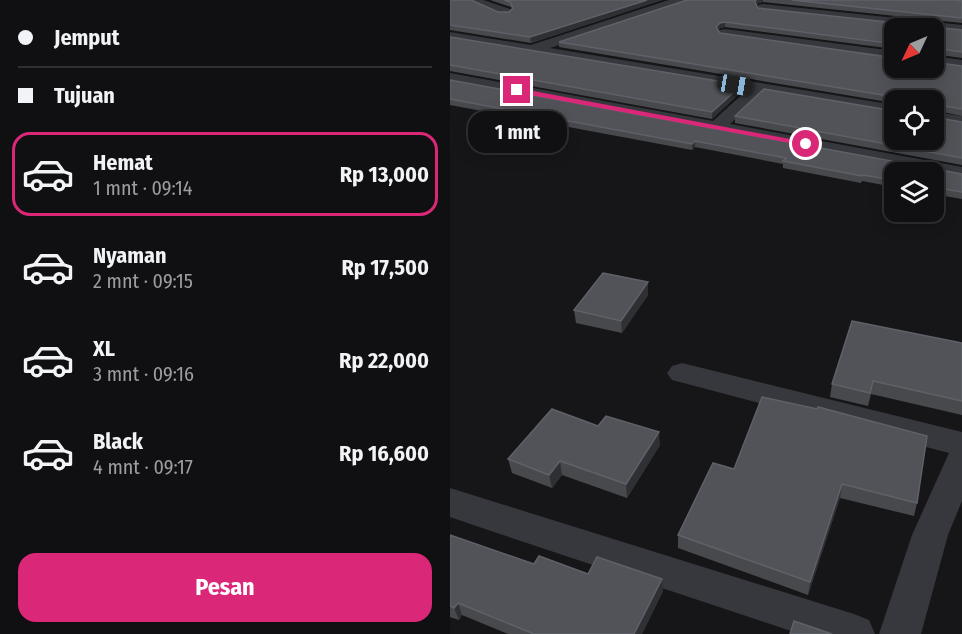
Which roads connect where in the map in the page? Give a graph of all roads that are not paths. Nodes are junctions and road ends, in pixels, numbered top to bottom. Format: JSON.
{"nodes":[{"id":1,"x":471,"y":0,"type":"edge"},
{"id":2,"x":682,"y":0,"type":"edge"},
{"id":3,"x":957,"y":0,"type":"edge"},
{"id":4,"x":962,"y":1,"type":"edge"},
{"id":5,"x":763,"y":8,"type":"edge"},
{"id":6,"x":505,"y":12,"type":"edge"},
{"id":7,"x":884,"y":22,"type":"edge"},
{"id":8,"x":944,"y":28,"type":"edge"},
{"id":9,"x":962,"y":29,"type":"edge"},
{"id":10,"x":725,"y":33,"type":"edge"},
{"id":11,"x":450,"y":36,"type":"edge"},
{"id":12,"x":532,"y":49,"type":"junction"},
{"id":13,"x":884,"y":55,"type":"edge"},
{"id":14,"x":944,"y":63,"type":"edge"},
{"id":15,"x":962,"y":65,"type":"edge"},
{"id":16,"x":450,"y":78,"type":"edge"},
{"id":17,"x":758,"y":89,"type":"junction"},
{"id":18,"x":884,"y":108,"type":"edge"},
{"id":19,"x":944,"y":119,"type":"edge"},
{"id":20,"x":962,"y":121,"type":"edge"},
{"id":21,"x":717,"y":128,"type":"junction"},
{"id":22,"x":962,"y":173,"type":"edge"},
{"id":23,"x":682,"y":373,"type":"dead end"},
{"id":24,"x":962,"y":444,"type":"edge"},
{"id":25,"x":962,"y":460,"type":"edge"},
{"id":26,"x":450,"y":502,"type":"edge"},
{"id":27,"x":854,"y":634,"type":"edge"},
{"id":28,"x":900,"y":634,"type":"edge"}],
"edges":[{"from":1,"to":6,"type":"street"},
{"from":2,"to":12,"type":"street"},
{"from":3,"to":4,"type":"street"},
{"from":5,"to":7,"type":"street"},
{"from":8,"to":9,"type":"street"},
{"from":10,"to":13,"type":"street"},
{"from":11,"to":12,"type":"street"},
{"from":12,"to":17,"type":"street"},
{"from":14,"to":15,"type":"street"},
{"from":16,"to":21,"type":"street"},
{"from":17,"to":18,"type":"street"},
{"from":17,"to":21,"type":"street"},
{"from":19,"to":20,"type":"street"},
{"from":21,"to":22,"type":"street"},
{"from":23,"to":24,"type":"street"},
{"from":25,"to":28,"type":"street"},
{"from":26,"to":27,"type":"street"}]}
